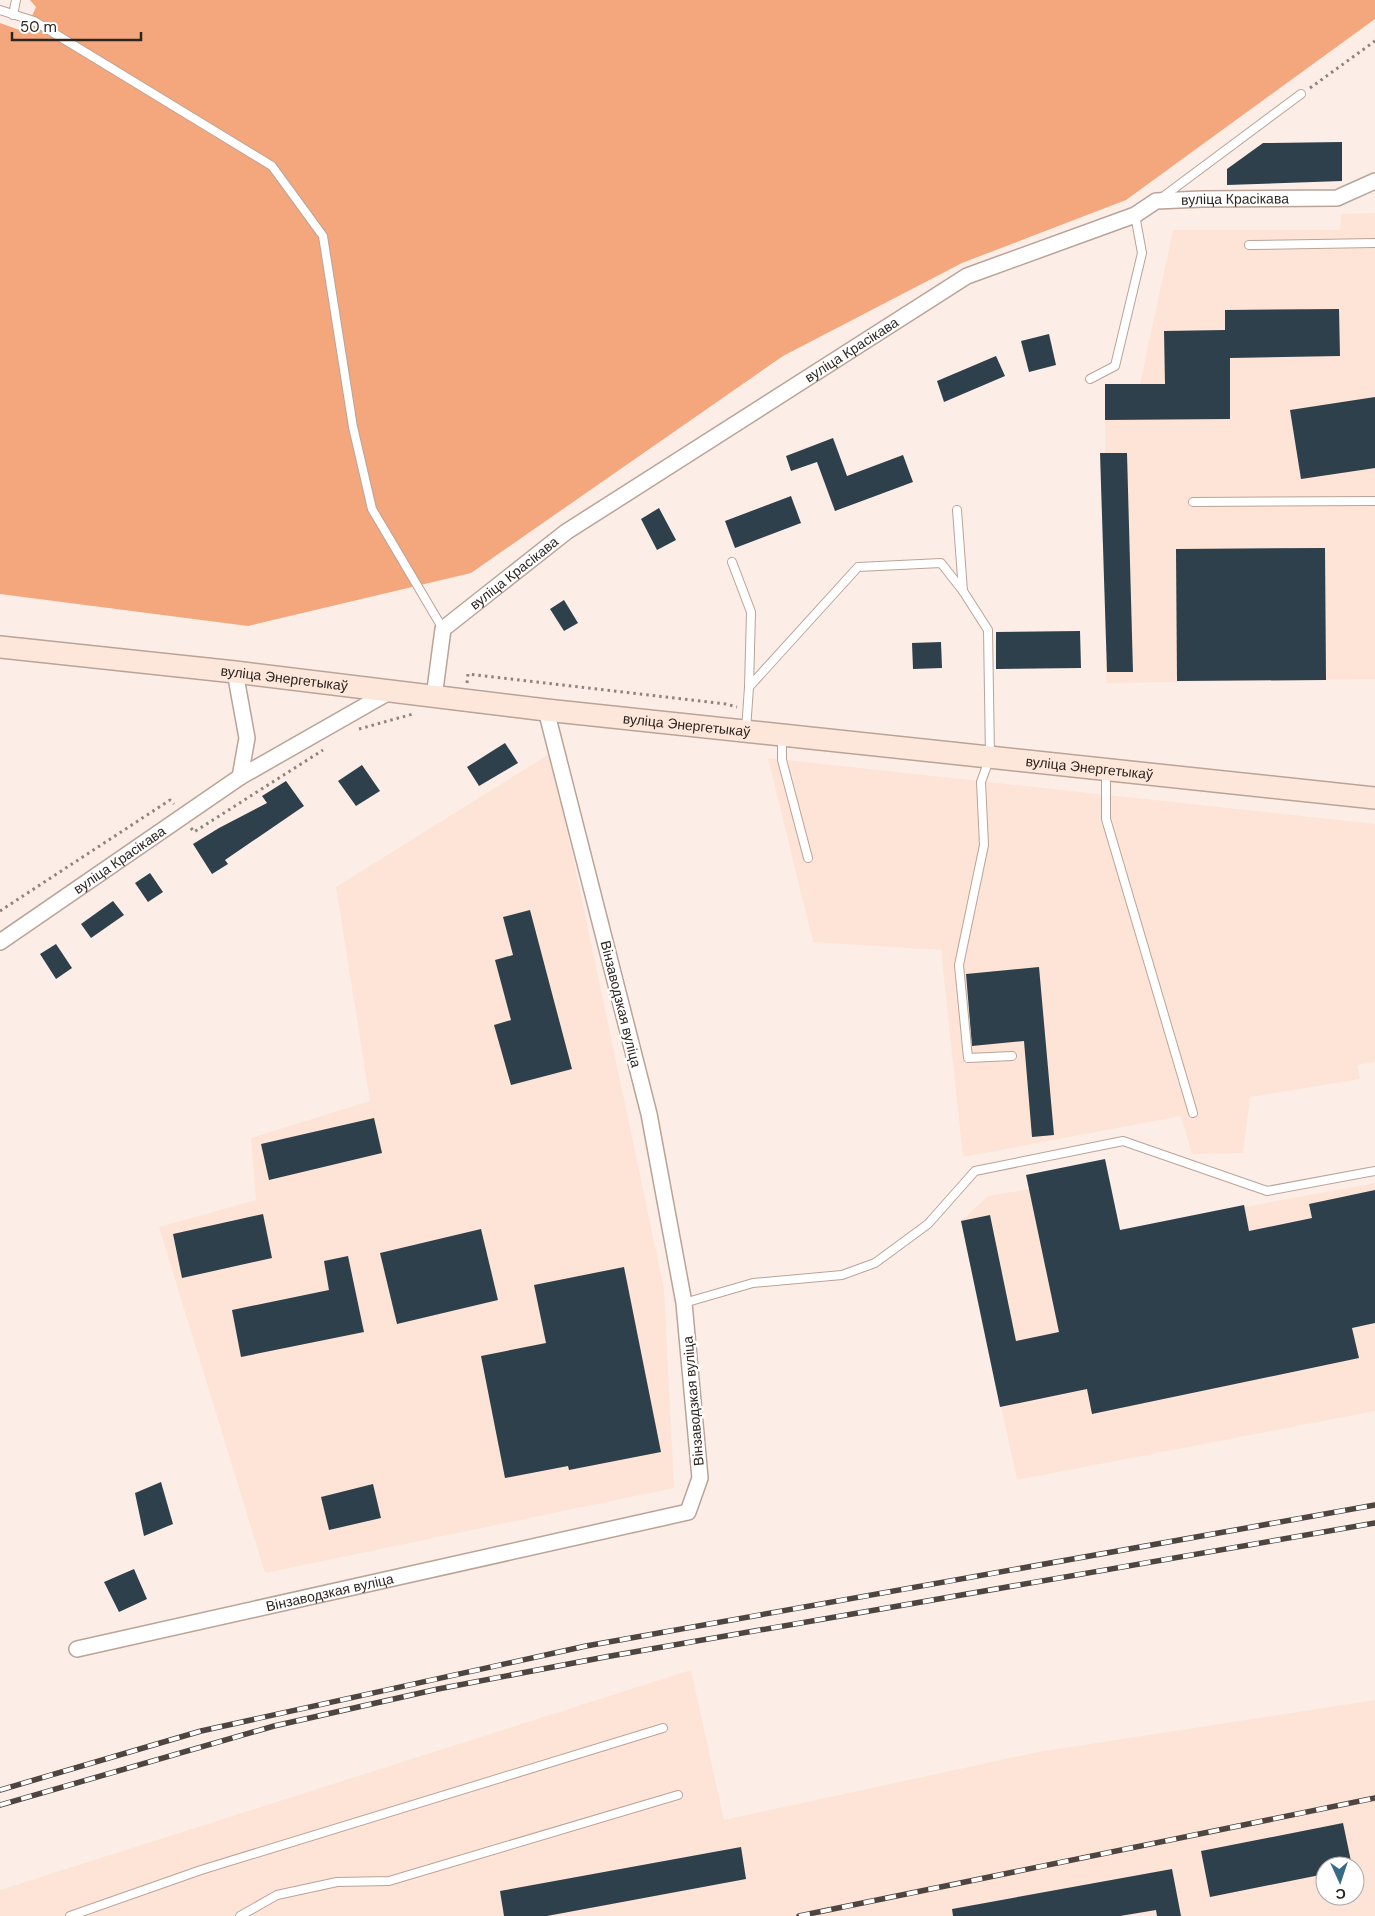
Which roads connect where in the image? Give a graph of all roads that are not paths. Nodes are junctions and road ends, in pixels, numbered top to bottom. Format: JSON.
{"nodes":[{"id":1,"x":16,"y":0,"type":"edge"},
{"id":2,"x":0,"y":10,"type":"edge"},
{"id":3,"x":13,"y":15,"type":"junction"},
{"id":4,"x":1301,"y":94,"type":"road end"},
{"id":5,"x":1375,"y":181,"type":"edge"},
{"id":6,"x":1156,"y":201,"type":"junction"},
{"id":7,"x":1135,"y":215,"type":"junction"},
{"id":8,"x":1375,"y":243,"type":"edge"},
{"id":9,"x":1249,"y":245,"type":"dead end"},
{"id":10,"x":1090,"y":379,"type":"dead end"},
{"id":11,"x":1375,"y":501,"type":"edge"},
{"id":12,"x":1193,"y":502,"type":"dead end"},
{"id":13,"x":957,"y":510,"type":"dead end"},
{"id":14,"x":732,"y":562,"type":"dead end"},
{"id":15,"x":963,"y":591,"type":"junction"},
{"id":16,"x":443,"y":629,"type":"junction"},
{"id":17,"x":0,"y":647,"type":"edge"},
{"id":18,"x":235,"y":672,"type":"junction"},
{"id":19,"x":749,"y":687,"type":"junction"},
{"id":20,"x":391,"y":691,"type":"junction"},
{"id":21,"x":434,"y":697,"type":"junction"},
{"id":22,"x":546,"y":710,"type":"junction"},
{"id":23,"x":747,"y":721,"type":"junction"},
{"id":24,"x":782,"y":735,"type":"junction"},
{"id":25,"x":990,"y":757,"type":"junction"},
{"id":26,"x":1106,"y":770,"type":"junction"},
{"id":27,"x":240,"y":777,"type":"junction"},
{"id":28,"x":1375,"y":798,"type":"edge"},
{"id":29,"x":808,"y":858,"type":"dead end"},
{"id":30,"x":0,"y":942,"type":"edge"},
{"id":31,"x":1012,"y":1056,"type":"dead end"},
{"id":32,"x":1193,"y":1113,"type":"dead end"},
{"id":33,"x":1375,"y":1171,"type":"edge"},
{"id":34,"x":684,"y":1302,"type":"junction"},
{"id":35,"x":77,"y":1649,"type":"dead end"},
{"id":36,"x":663,"y":1728,"type":"dead end"},
{"id":37,"x":678,"y":1795,"type":"dead end"},
{"id":38,"x":70,"y":1916,"type":"edge"},
{"id":39,"x":240,"y":1916,"type":"edge"}],
"edges":[{"from":1,"to":3,"type":"lane"},
{"from":2,"to":3,"type":"lane"},
{"from":3,"to":16,"type":"lane"},
{"from":4,"to":6,"type":"lane"},
{"from":5,"to":6,"type":"street","name":"вуліца Красікава"},
{"from":6,"to":7,"type":"street","name":"вуліца Красікава"},
{"from":7,"to":10,"type":"lane"},
{"from":7,"to":16,"type":"street","name":"вуліца Красікава"},
{"from":8,"to":9,"type":"lane"},
{"from":11,"to":12,"type":"lane"},
{"from":13,"to":15,"type":"lane"},
{"from":14,"to":19,"type":"lane"},
{"from":15,"to":19,"type":"lane"},
{"from":15,"to":25,"type":"lane"},
{"from":16,"to":21,"type":"street"},
{"from":17,"to":18,"type":"main road","name":"вуліца Энергетыкаў"},
{"from":18,"to":20,"type":"main road","name":"вуліца Энергетыкаў"},
{"from":18,"to":27,"type":"street"},
{"from":19,"to":23,"type":"lane"},
{"from":20,"to":21,"type":"main road","name":"вуліца Энергетыкаў"},
{"from":20,"to":27,"type":"street","name":"вуліца Красікава"},
{"from":21,"to":22,"type":"main road","name":"вуліца Энергетыкаў"},
{"from":22,"to":23,"type":"main road","name":"вуліца Энергетыкаў"},
{"from":22,"to":34,"type":"street","name":"Вінзаводзкая вуліца"},
{"from":23,"to":24,"type":"main road","name":"вуліца Энергетыкаў"},
{"from":24,"to":25,"type":"main road","name":"вуліца Энергетыкаў"},
{"from":24,"to":29,"type":"lane"},
{"from":25,"to":26,"type":"main road","name":"вуліца Энергетыкаў"},
{"from":25,"to":31,"type":"lane"},
{"from":26,"to":28,"type":"main road","name":"вуліца Энергетыкаў"},
{"from":26,"to":32,"type":"lane"},
{"from":27,"to":30,"type":"street","name":"вуліца Красікава"},
{"from":33,"to":34,"type":"lane"},
{"from":34,"to":35,"type":"street","name":"Вінзаводзкая вуліца"},
{"from":36,"to":38,"type":"lane"},
{"from":37,"to":39,"type":"lane"}]}
